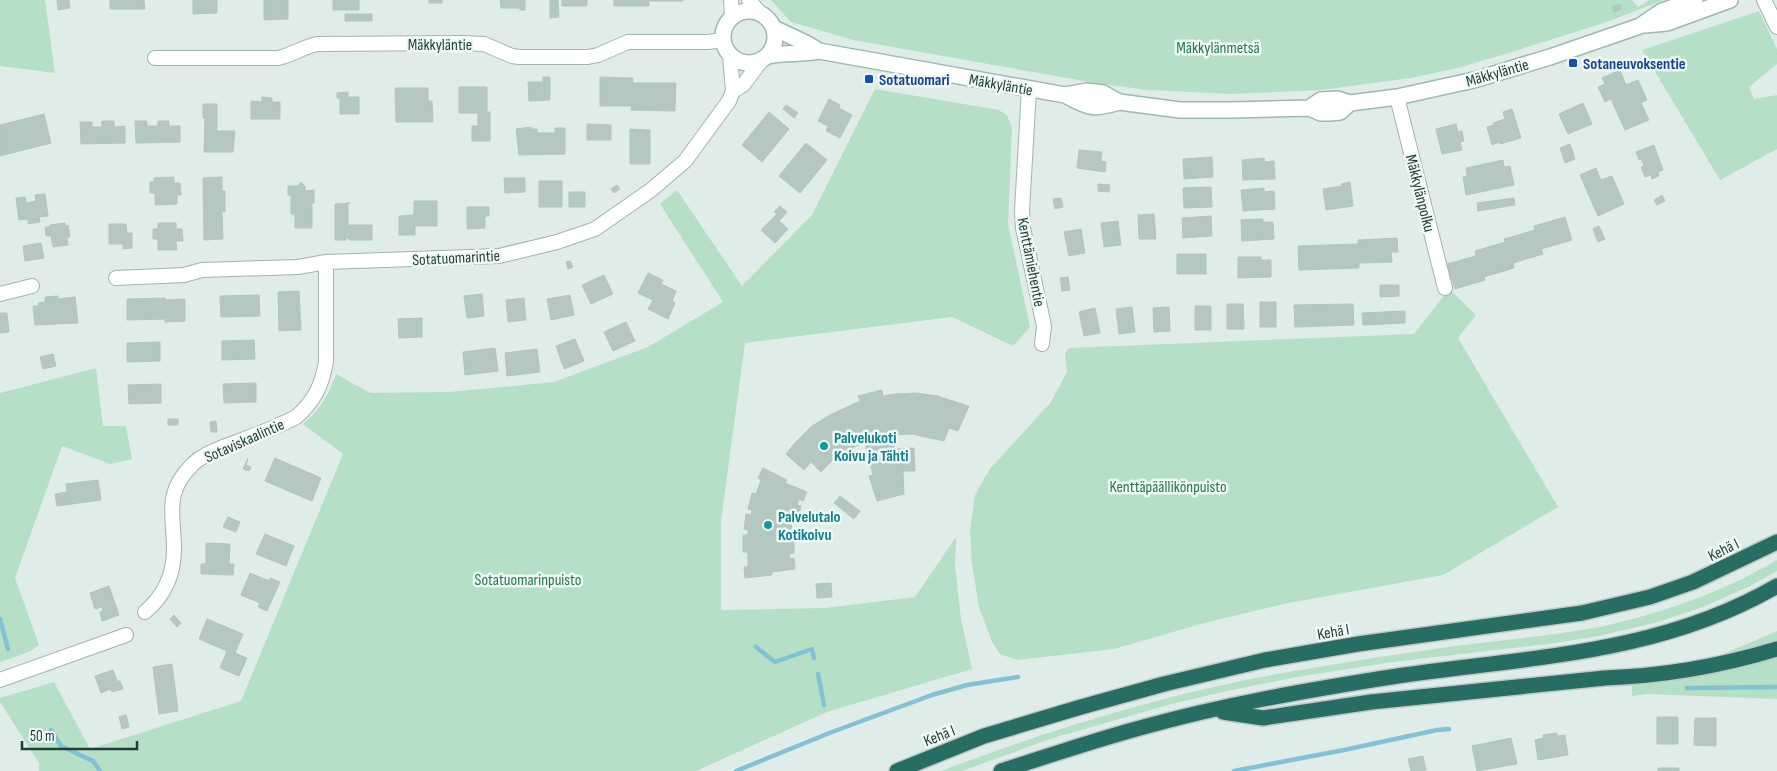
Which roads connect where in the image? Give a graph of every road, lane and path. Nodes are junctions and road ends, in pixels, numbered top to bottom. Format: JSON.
{"nodes":[{"id":1,"x":731,"y":0,"type":"edge"},
{"id":2,"x":749,"y":0,"type":"edge"},
{"id":3,"x":1695,"y":0,"type":"edge"},
{"id":4,"x":1730,"y":0,"type":"edge"},
{"id":5,"x":1764,"y":0,"type":"edge"},
{"id":6,"x":759,"y":12,"type":"junction"},
{"id":7,"x":732,"y":17,"type":"junction"},
{"id":8,"x":1640,"y":26,"type":"junction"},
{"id":9,"x":1777,"y":27,"type":"edge"},
{"id":10,"x":774,"y":28,"type":"junction"},
{"id":11,"x":722,"y":40,"type":"junction"},
{"id":12,"x":819,"y":51,"type":"junction"},
{"id":13,"x":730,"y":56,"type":"junction"},
{"id":14,"x":155,"y":58,"type":"dead end"},
{"id":15,"x":765,"y":58,"type":"junction"},
{"id":16,"x":1029,"y":89,"type":"junction"},
{"id":17,"x":733,"y":91,"type":"junction"},
{"id":18,"x":1397,"y":97,"type":"junction"},
{"id":19,"x":326,"y":262,"type":"junction"},
{"id":20,"x":116,"y":278,"type":"dead end"},
{"id":21,"x":32,"y":286,"type":"dead end"},
{"id":22,"x":1445,"y":288,"type":"dead end"},
{"id":23,"x":0,"y":294,"type":"edge"},
{"id":24,"x":1042,"y":344,"type":"dead end"},
{"id":25,"x":1777,"y":542,"type":"edge"},
{"id":26,"x":1777,"y":586,"type":"edge"},
{"id":27,"x":145,"y":612,"type":"dead end"},
{"id":28,"x":126,"y":635,"type":"dead end"},
{"id":29,"x":1777,"y":648,"type":"edge"},
{"id":30,"x":0,"y":680,"type":"edge"},
{"id":31,"x":1211,"y":710,"type":"junction"},
{"id":32,"x":897,"y":771,"type":"edge"},
{"id":33,"x":1002,"y":771,"type":"edge"}],
"edges":[{"from":1,"to":7,"type":"street"},
{"from":2,"to":6,"type":"street"},
{"from":3,"to":8,"type":"street","name":"Mäkkyläntie"},
{"from":4,"to":8,"type":"street","name":"Mäkkyläntie"},
{"from":5,"to":9,"type":"street"},
{"from":6,"to":7,"type":"street"},
{"from":6,"to":10,"type":"street"},
{"from":7,"to":11,"type":"street"},
{"from":8,"to":18,"type":"street","name":"Mäkkyläntie"},
{"from":10,"to":12,"type":"street","name":"Mäkkyläntie"},
{"from":10,"to":15,"type":"street"},
{"from":11,"to":13,"type":"street"},
{"from":11,"to":14,"type":"street","name":"Mäkkyläntie"},
{"from":12,"to":15,"type":"street","name":"Mäkkyläntie"},
{"from":12,"to":16,"type":"street","name":"Mäkkyläntie"},
{"from":13,"to":15,"type":"street"},
{"from":13,"to":17,"type":"street"},
{"from":15,"to":17,"type":"street","name":"Sotatuomarintie"},
{"from":16,"to":18,"type":"street","name":"Mäkkyläntie"},
{"from":16,"to":24,"type":"street","name":"Kenttämiehentie"},
{"from":17,"to":19,"type":"street","name":"Sotatuomarintie"},
{"from":18,"to":22,"type":"street","name":"Mäkkylänpolku"},
{"from":19,"to":20,"type":"street","name":"Sotatuomarintie"},
{"from":19,"to":27,"type":"street","name":"Sotaviskaalintie"},
{"from":21,"to":23,"type":"street"},
{"from":25,"to":32,"type":"highway","name":"Kehä I"},
{"from":26,"to":31,"type":"highway"},
{"from":28,"to":30,"type":"street"},
{"from":29,"to":31,"type":"highway"},
{"from":31,"to":33,"type":"highway"}]}
